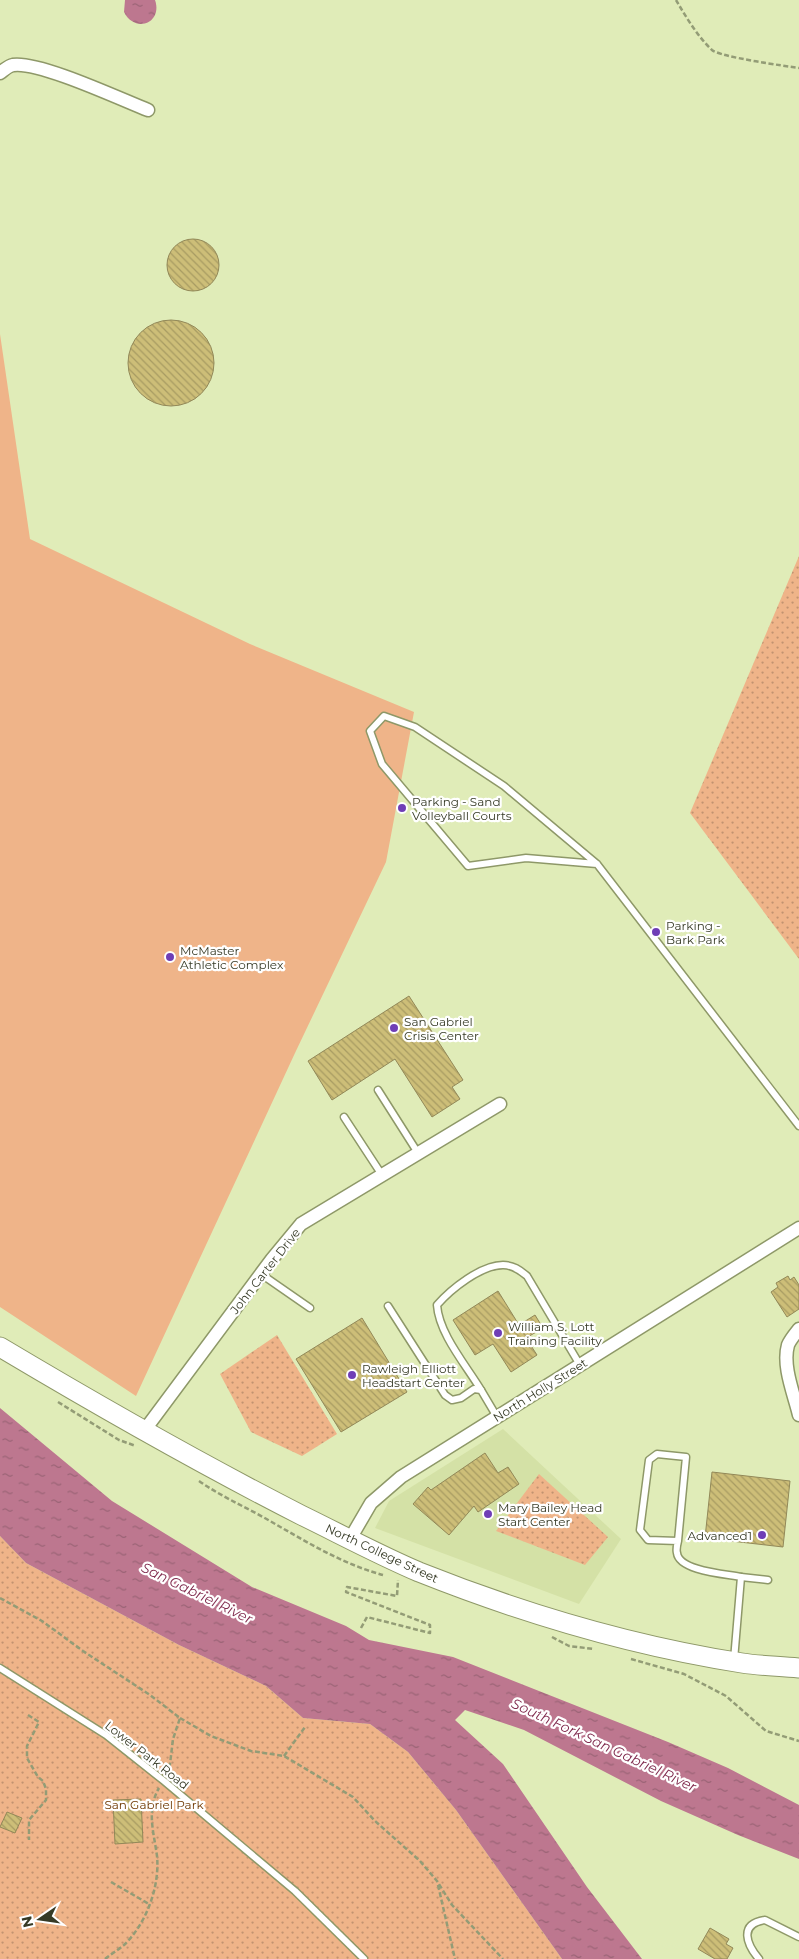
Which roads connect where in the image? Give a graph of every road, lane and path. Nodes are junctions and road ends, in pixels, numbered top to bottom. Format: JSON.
{"nodes":[{"id":1,"x":676,"y":0,"type":"edge"},
{"id":2,"x":799,"y":68,"type":"edge"},
{"id":3,"x":0,"y":73,"type":"edge"},
{"id":4,"x":148,"y":110,"type":"dead end"},
{"id":5,"x":597,"y":864,"type":"junction"},
{"id":6,"x":378,"y":1090,"type":"dead end"},
{"id":7,"x":500,"y":1104,"type":"dead end"},
{"id":8,"x":344,"y":1117,"type":"dead end"},
{"id":9,"x":799,"y":1126,"type":"edge"},
{"id":10,"x":418,"y":1153,"type":"junction"},
{"id":11,"x":382,"y":1175,"type":"junction"},
{"id":12,"x":799,"y":1228,"type":"edge"},
{"id":13,"x":261,"y":1274,"type":"junction"},
{"id":14,"x":388,"y":1306,"type":"dead end"},
{"id":15,"x":310,"y":1308,"type":"dead end"},
{"id":16,"x":799,"y":1329,"type":"edge"},
{"id":17,"x":0,"y":1347,"type":"edge"},
{"id":18,"x":580,"y":1365,"type":"junction"},
{"id":19,"x":481,"y":1390,"type":"junction"},
{"id":20,"x":799,"y":1415,"type":"edge"},
{"id":21,"x":497,"y":1417,"type":"junction"},
{"id":22,"x":144,"y":1431,"type":"junction"},
{"id":23,"x":350,"y":1539,"type":"junction"},
{"id":24,"x":678,"y":1541,"type":"junction"},
{"id":25,"x":740,"y":1577,"type":"junction"},
{"id":26,"x":398,"y":1579,"type":"dead end"},
{"id":27,"x":768,"y":1580,"type":"dead end"},
{"id":28,"x":0,"y":1598,"type":"edge"},
{"id":29,"x":361,"y":1628,"type":"dead end"},
{"id":30,"x":734,"y":1661,"type":"junction"},
{"id":31,"x":0,"y":1668,"type":"edge"},
{"id":32,"x":799,"y":1668,"type":"edge"},
{"id":33,"x":28,"y":1715,"type":"dead end"},
{"id":34,"x":180,"y":1718,"type":"junction"},
{"id":35,"x":305,"y":1728,"type":"dead end"},
{"id":36,"x":284,"y":1756,"type":"junction"},
{"id":37,"x":168,"y":1770,"type":"dead end"},
{"id":38,"x":160,"y":1787,"type":"dead end"},
{"id":39,"x":29,"y":1840,"type":"dead end"},
{"id":40,"x":437,"y":1881,"type":"junction"},
{"id":41,"x":112,"y":1882,"type":"dead end"},
{"id":42,"x":149,"y":1904,"type":"junction"},
{"id":43,"x":799,"y":1936,"type":"edge"},
{"id":44,"x":105,"y":1959,"type":"edge"},
{"id":45,"x":364,"y":1959,"type":"edge"},
{"id":46,"x":455,"y":1959,"type":"edge"},
{"id":47,"x":503,"y":1959,"type":"edge"},
{"id":48,"x":759,"y":1959,"type":"edge"}],
"edges":[{"from":1,"to":2,"type":"path"},
{"from":3,"to":4,"type":"street"},
{"from":5,"to":5,"type":"lane"},
{"from":5,"to":9,"type":"lane"},
{"from":6,"to":10,"type":"lane"},
{"from":7,"to":10,"type":"street","name":"John Carter Drive"},
{"from":8,"to":11,"type":"lane"},
{"from":10,"to":11,"type":"street","name":"John Carter Drive"},
{"from":11,"to":13,"type":"street","name":"John Carter Drive"},
{"from":12,"to":18,"type":"street","name":"North Holly Street"},
{"from":13,"to":15,"type":"lane"},
{"from":13,"to":22,"type":"street","name":"John Carter Drive"},
{"from":14,"to":19,"type":"lane"},
{"from":16,"to":20,"type":"street"},
{"from":17,"to":22,"type":"street","name":"North College Street"},
{"from":18,"to":19,"type":"lane"},
{"from":18,"to":21,"type":"street","name":"North Holly Street"},
{"from":19,"to":21,"type":"lane"},
{"from":21,"to":23,"type":"street","name":"North Holly Street"},
{"from":22,"to":23,"type":"street","name":"North College Street"},
{"from":23,"to":30,"type":"street","name":"North College Street"},
{"from":24,"to":24,"type":"lane"},
{"from":24,"to":25,"type":"lane"},
{"from":25,"to":27,"type":"lane"},
{"from":25,"to":30,"type":"lane"},
{"from":26,"to":29,"type":"path"},
{"from":28,"to":34,"type":"path"},
{"from":30,"to":32,"type":"street","name":"North College Street"},
{"from":31,"to":45,"type":"lane","name":"Lower Park Road"},
{"from":33,"to":39,"type":"path"},
{"from":34,"to":36,"type":"path"},
{"from":34,"to":37,"type":"path"},
{"from":35,"to":36,"type":"path"},
{"from":36,"to":40,"type":"path"},
{"from":38,"to":42,"type":"path"},
{"from":40,"to":46,"type":"path"},
{"from":40,"to":47,"type":"path"},
{"from":41,"to":42,"type":"path"},
{"from":42,"to":44,"type":"path"},
{"from":43,"to":48,"type":"lane"}]}
